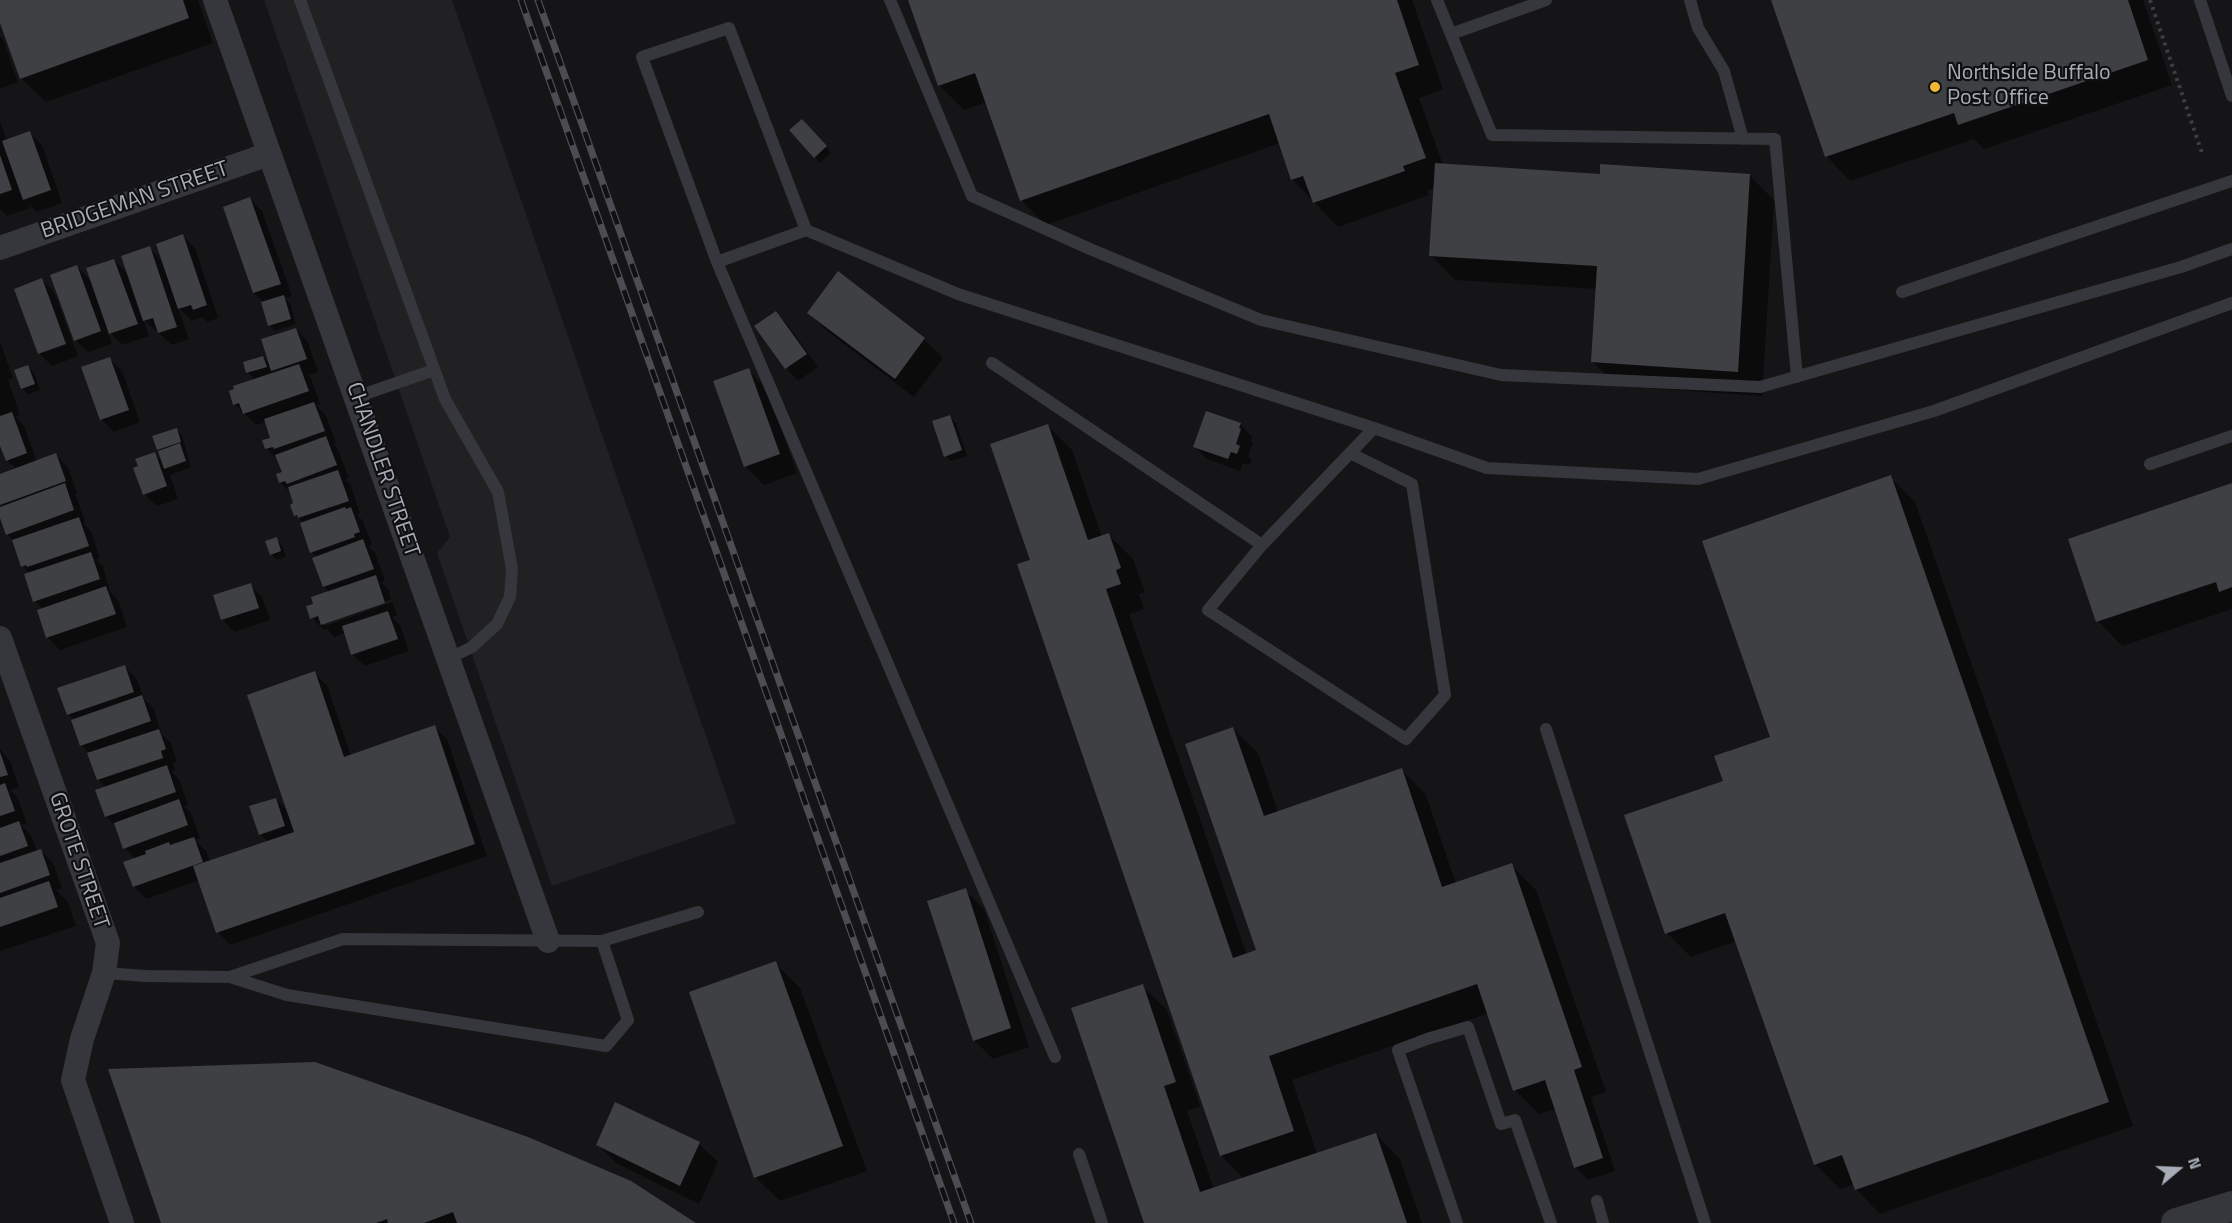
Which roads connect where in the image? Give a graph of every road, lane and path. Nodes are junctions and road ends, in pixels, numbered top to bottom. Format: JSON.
{"nodes":[{"id":1,"x":215,"y":0,"type":"edge"},
{"id":2,"x":300,"y":0,"type":"edge"},
{"id":3,"x":890,"y":0,"type":"edge"},
{"id":4,"x":1437,"y":0,"type":"edge"},
{"id":5,"x":1546,"y":0,"type":"edge"},
{"id":6,"x":1690,"y":0,"type":"edge"},
{"id":7,"x":2150,"y":0,"type":"edge"},
{"id":8,"x":2200,"y":0,"type":"edge"},
{"id":9,"x":1451,"y":34,"type":"junction"},
{"id":10,"x":2232,"y":96,"type":"edge"},
{"id":11,"x":1743,"y":139,"type":"junction"},
{"id":12,"x":2202,"y":153,"type":"dead end"},
{"id":13,"x":269,"y":154,"type":"junction"},
{"id":14,"x":2232,"y":181,"type":"edge"},
{"id":15,"x":806,"y":230,"type":"junction"},
{"id":16,"x":0,"y":248,"type":"edge"},
{"id":17,"x":2232,"y":249,"type":"edge"},
{"id":18,"x":717,"y":262,"type":"junction"},
{"id":19,"x":1902,"y":292,"type":"dead end"},
{"id":20,"x":2232,"y":303,"type":"edge"},
{"id":21,"x":992,"y":363,"type":"dead end"},
{"id":22,"x":434,"y":370,"type":"junction"},
{"id":23,"x":1797,"y":377,"type":"junction"},
{"id":24,"x":356,"y":397,"type":"junction"},
{"id":25,"x":1374,"y":428,"type":"junction"},
{"id":26,"x":2232,"y":436,"type":"edge"},
{"id":27,"x":1350,"y":453,"type":"junction"},
{"id":28,"x":2150,"y":464,"type":"dead end"},
{"id":29,"x":1262,"y":545,"type":"junction"},
{"id":30,"x":0,"y":638,"type":"edge"},
{"id":31,"x":448,"y":659,"type":"junction"},
{"id":32,"x":1546,"y":729,"type":"dead end"},
{"id":33,"x":698,"y":912,"type":"dead end"},
{"id":34,"x":548,"y":940,"type":"junction"},
{"id":35,"x":602,"y":941,"type":"junction"},
{"id":36,"x":104,"y":973,"type":"junction"},
{"id":37,"x":230,"y":977,"type":"junction"},
{"id":38,"x":1055,"y":1057,"type":"dead end"},
{"id":39,"x":1079,"y":1154,"type":"dead end"},
{"id":40,"x":1597,"y":1202,"type":"dead end"},
{"id":41,"x":2232,"y":1206,"type":"edge"},
{"id":42,"x":122,"y":1223,"type":"edge"},
{"id":43,"x":1102,"y":1223,"type":"edge"},
{"id":44,"x":1457,"y":1223,"type":"edge"},
{"id":45,"x":1551,"y":1223,"type":"edge"},
{"id":46,"x":1603,"y":1223,"type":"edge"},
{"id":47,"x":1705,"y":1223,"type":"edge"},
{"id":48,"x":2176,"y":1223,"type":"edge"}],
"edges":[{"from":1,"to":13,"type":"street","name":"CHANDLER STREET"},
{"from":2,"to":22,"type":"lane"},
{"from":3,"to":23,"type":"lane"},
{"from":4,"to":9,"type":"lane"},
{"from":5,"to":9,"type":"lane"},
{"from":6,"to":11,"type":"lane"},
{"from":7,"to":12,"type":"path"},
{"from":8,"to":10,"type":"lane"},
{"from":9,"to":11,"type":"lane"},
{"from":11,"to":23,"type":"lane"},
{"from":13,"to":16,"type":"street","name":"BRIDGEMAN STREET"},
{"from":13,"to":24,"type":"street","name":"CHANDLER STREET"},
{"from":14,"to":19,"type":"lane"},
{"from":15,"to":18,"type":"lane"},
{"from":15,"to":18,"type":"lane"},
{"from":15,"to":25,"type":"lane"},
{"from":17,"to":23,"type":"lane"},
{"from":18,"to":38,"type":"lane"},
{"from":20,"to":25,"type":"lane"},
{"from":21,"to":29,"type":"lane"},
{"from":22,"to":24,"type":"lane"},
{"from":22,"to":31,"type":"lane"},
{"from":24,"to":31,"type":"street","name":"CHANDLER STREET"},
{"from":25,"to":27,"type":"lane"},
{"from":26,"to":28,"type":"lane"},
{"from":27,"to":29,"type":"lane"},
{"from":27,"to":29,"type":"lane"},
{"from":30,"to":36,"type":"street","name":"GROTE STREET"},
{"from":31,"to":34,"type":"street","name":"CHANDLER STREET"},
{"from":32,"to":47,"type":"lane"},
{"from":33,"to":35,"type":"lane"},
{"from":34,"to":35,"type":"lane"},
{"from":34,"to":37,"type":"lane"},
{"from":35,"to":37,"type":"lane"},
{"from":36,"to":37,"type":"lane"},
{"from":36,"to":42,"type":"street","name":"GROTE STREET"},
{"from":39,"to":43,"type":"lane"},
{"from":40,"to":46,"type":"lane"},
{"from":41,"to":48,"type":"street"},
{"from":44,"to":45,"type":"lane"}]}
